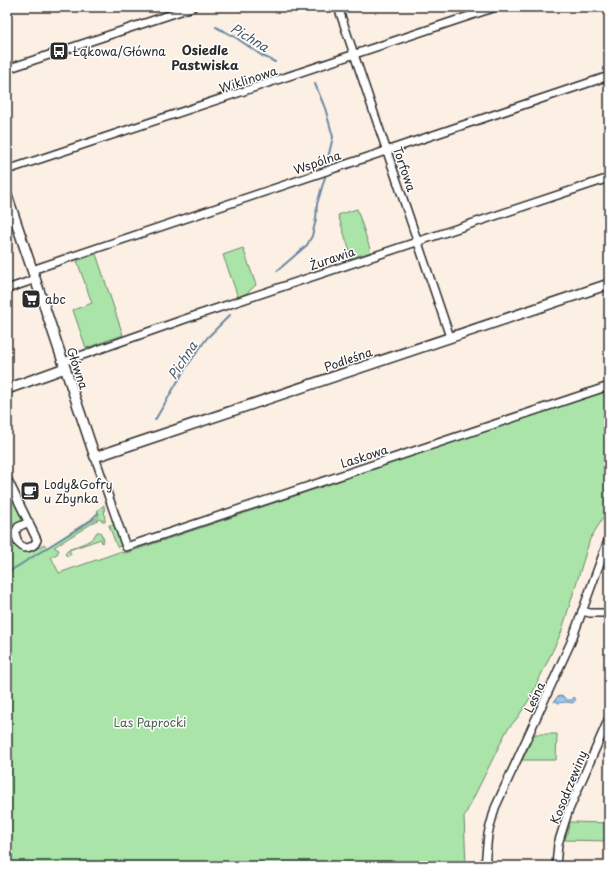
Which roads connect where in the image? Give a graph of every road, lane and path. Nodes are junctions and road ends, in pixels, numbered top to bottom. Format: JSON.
{"nodes":[{"id":1,"x":192,"y":7,"type":"edge"},
{"id":2,"x":338,"y":7,"type":"edge"},
{"id":3,"x":496,"y":7,"type":"edge"},
{"id":4,"x":354,"y":53,"type":"junction"},
{"id":5,"x":7,"y":69,"type":"edge"},
{"id":6,"x":609,"y":76,"type":"edge"},
{"id":7,"x":387,"y":150,"type":"junction"},
{"id":8,"x":7,"y":170,"type":"edge"},
{"id":9,"x":609,"y":178,"type":"edge"},
{"id":10,"x":7,"y":195,"type":"edge"},
{"id":11,"x":418,"y":241,"type":"junction"},
{"id":12,"x":34,"y":274,"type":"junction"},
{"id":13,"x":609,"y":284,"type":"edge"},
{"id":14,"x":7,"y":289,"type":"edge"},
{"id":15,"x":450,"y":337,"type":"junction"},
{"id":16,"x":64,"y":365,"type":"junction"},
{"id":17,"x":609,"y":386,"type":"edge"},
{"id":18,"x":7,"y":389,"type":"edge"},
{"id":19,"x":95,"y":457,"type":"junction"},
{"id":20,"x":7,"y":478,"type":"edge"},
{"id":21,"x":29,"y":522,"type":"dead end"},
{"id":22,"x":609,"y":538,"type":"edge"},
{"id":23,"x":126,"y":547,"type":"joint"},
{"id":24,"x":582,"y":611,"type":"junction"},
{"id":25,"x":609,"y":613,"type":"edge"},
{"id":26,"x":609,"y":718,"type":"edge"},
{"id":27,"x":485,"y":866,"type":"edge"},
{"id":28,"x":556,"y":866,"type":"edge"}],
"edges":[{"from":1,"to":5,"type":"street"},
{"from":2,"to":4,"type":"street","name":"Torfowa"},
{"from":3,"to":4,"type":"street","name":"Wiklinowa"},
{"from":4,"to":7,"type":"street","name":"Torfowa"},
{"from":4,"to":8,"type":"street","name":"Wiklinowa"},
{"from":6,"to":7,"type":"street","name":"Wspólna"},
{"from":7,"to":11,"type":"street","name":"Torfowa"},
{"from":7,"to":12,"type":"street","name":"Wspólna"},
{"from":9,"to":11,"type":"street","name":"Żurawia"},
{"from":10,"to":12,"type":"street","name":"Główna"},
{"from":11,"to":15,"type":"street","name":"Torfowa"},
{"from":11,"to":16,"type":"street","name":"Żurawia"},
{"from":12,"to":14,"type":"street","name":"Wspólna"},
{"from":12,"to":16,"type":"street","name":"Główna"},
{"from":13,"to":15,"type":"street","name":"Podleśna"},
{"from":15,"to":19,"type":"street","name":"Podleśna"},
{"from":16,"to":18,"type":"street"},
{"from":16,"to":19,"type":"street","name":"Główna"},
{"from":17,"to":23,"type":"street","name":"Laskowa"},
{"from":19,"to":23,"type":"street","name":"Główna"},
{"from":20,"to":21,"type":"street"},
{"from":22,"to":24,"type":"street","name":"Leśna"},
{"from":24,"to":25,"type":"street"},
{"from":24,"to":27,"type":"street","name":"Leśna"},
{"from":26,"to":28,"type":"street","name":"Kosodrzewiny"}]}
